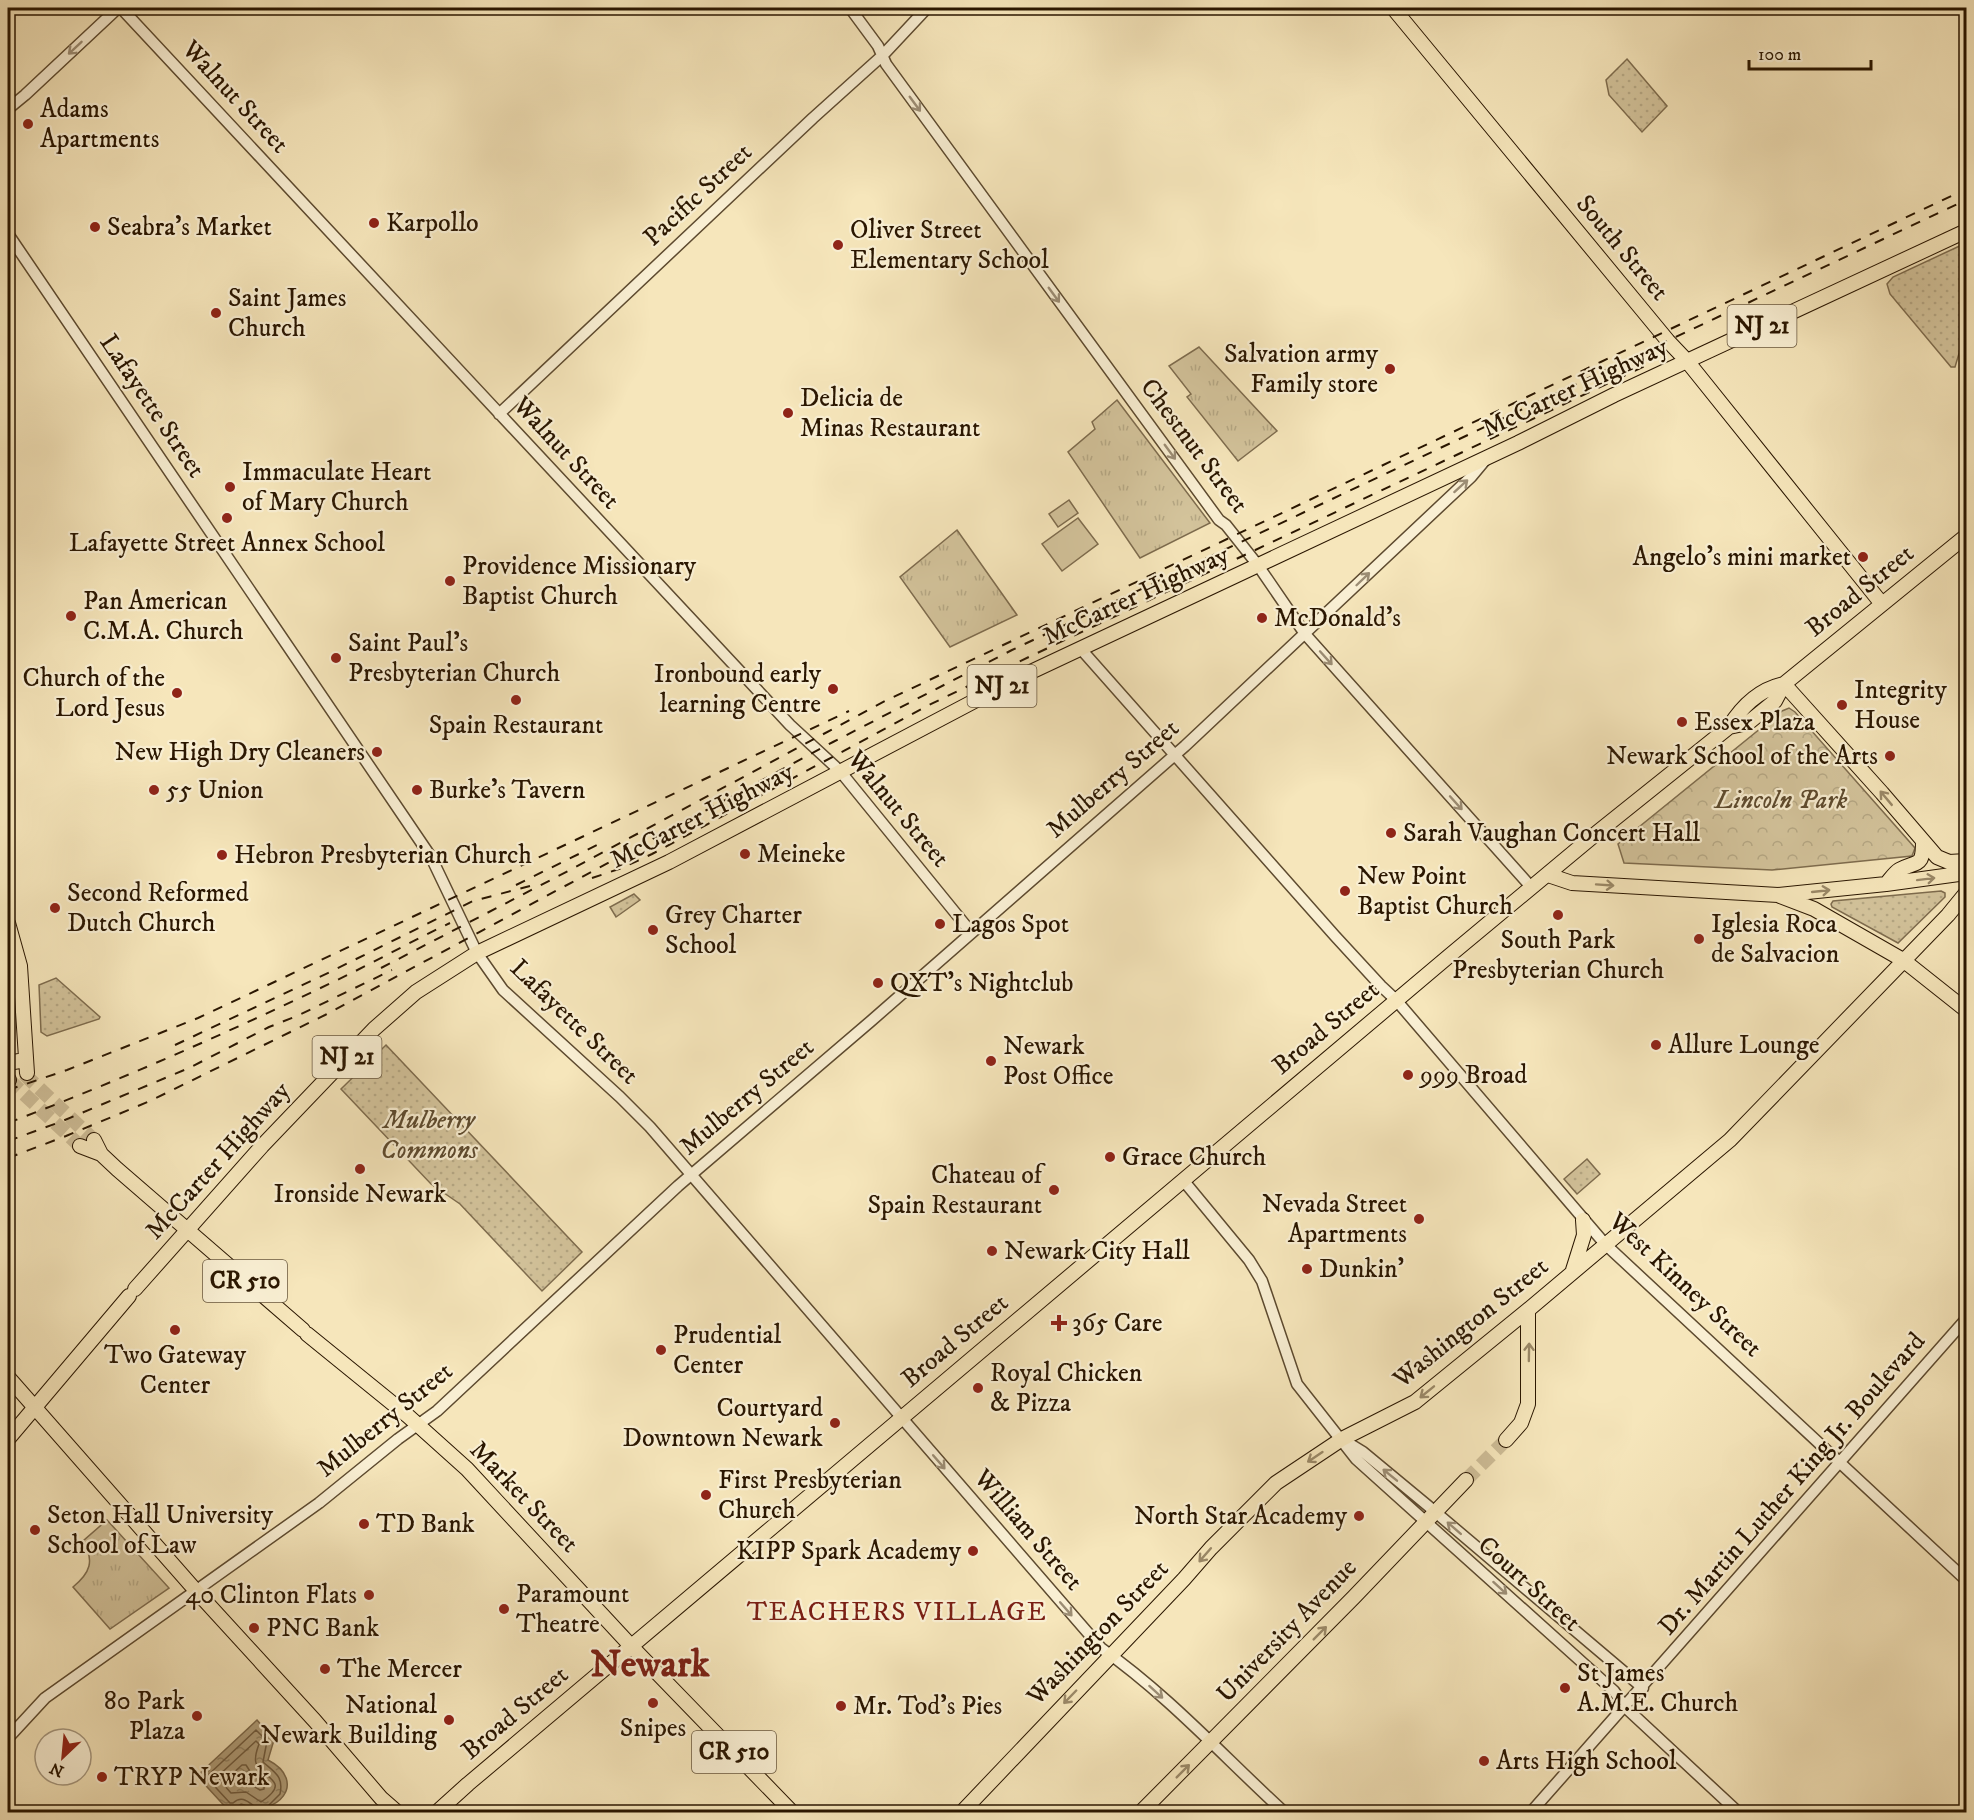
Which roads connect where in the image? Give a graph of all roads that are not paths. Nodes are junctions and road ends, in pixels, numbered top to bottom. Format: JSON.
{"nodes":[{"id":1,"x":120,"y":8,"type":"edge"},
{"id":2,"x":850,"y":8,"type":"edge"},
{"id":3,"x":927,"y":8,"type":"edge"},
{"id":4,"x":1393,"y":8,"type":"edge"},
{"id":5,"x":883,"y":55,"type":"junction"},
{"id":6,"x":8,"y":109,"type":"edge"},
{"id":7,"x":1966,"y":231,"type":"edge"},
{"id":8,"x":8,"y":234,"type":"edge"},
{"id":9,"x":1687,"y":362,"type":"junction"},
{"id":10,"x":499,"y":414,"type":"junction"},
{"id":11,"x":1488,"y":456,"type":"junction"},
{"id":12,"x":1966,"y":536,"type":"edge"},
{"id":13,"x":1257,"y":564,"type":"junction"},
{"id":14,"x":1882,"y":604,"type":"junction"},
{"id":15,"x":1305,"y":634,"type":"junction"},
{"id":16,"x":1080,"y":648,"type":"junction"},
{"id":17,"x":1784,"y":684,"type":"junction"},
{"id":18,"x":1175,"y":755,"type":"junction"},
{"id":19,"x":840,"y":771,"type":"junction"},
{"id":20,"x":1923,"y":841,"type":"junction"},
{"id":21,"x":1966,"y":861,"type":"edge"},
{"id":22,"x":1966,"y":873,"type":"edge"},
{"id":23,"x":1548,"y":875,"type":"junction"},
{"id":24,"x":1886,"y":884,"type":"junction"},
{"id":25,"x":1532,"y":888,"type":"junction"},
{"id":26,"x":1966,"y":893,"type":"edge"},
{"id":27,"x":1778,"y":895,"type":"junction"},
{"id":28,"x":8,"y":923,"type":"edge"},
{"id":29,"x":969,"y":935,"type":"junction"},
{"id":30,"x":477,"y":953,"type":"junction"},
{"id":31,"x":1903,"y":960,"type":"junction"},
{"id":32,"x":1396,"y":1000,"type":"junction"},
{"id":33,"x":1966,"y":1010,"type":"edge"},
{"id":34,"x":8,"y":1072,"type":"edge"},
{"id":35,"x":94,"y":1140,"type":"tunnel mouth"},
{"id":36,"x":80,"y":1146,"type":"tunnel mouth"},
{"id":37,"x":101,"y":1154,"type":"junction"},
{"id":38,"x":691,"y":1174,"type":"junction"},
{"id":39,"x":1183,"y":1180,"type":"junction"},
{"id":40,"x":1583,"y":1220,"type":"junction"},
{"id":41,"x":188,"y":1230,"type":"junction"},
{"id":42,"x":1605,"y":1244,"type":"junction"},
{"id":43,"x":1573,"y":1272,"type":"junction"},
{"id":44,"x":1528,"y":1310,"type":"junction"},
{"id":45,"x":1966,"y":1319,"type":"edge"},
{"id":46,"x":8,"y":1377,"type":"edge"},
{"id":47,"x":35,"y":1407,"type":"junction"},
{"id":48,"x":901,"y":1417,"type":"junction"},
{"id":49,"x":419,"y":1425,"type":"junction"},
{"id":50,"x":8,"y":1439,"type":"edge"},
{"id":51,"x":1342,"y":1439,"type":"junction"},
{"id":52,"x":1506,"y":1440,"type":"tunnel mouth"},
{"id":53,"x":1841,"y":1462,"type":"junction"},
{"id":54,"x":1466,"y":1480,"type":"tunnel mouth"},
{"id":55,"x":1430,"y":1516,"type":"junction"},
{"id":56,"x":1966,"y":1580,"type":"edge"},
{"id":57,"x":196,"y":1592,"type":"junction"},
{"id":58,"x":631,"y":1646,"type":"junction"},
{"id":59,"x":1111,"y":1655,"type":"junction"},
{"id":60,"x":1643,"y":1688,"type":"junction"},
{"id":61,"x":1625,"y":1707,"type":"junction"},
{"id":62,"x":8,"y":1738,"type":"edge"},
{"id":63,"x":1211,"y":1744,"type":"junction"},
{"id":64,"x":398,"y":1812,"type":"edge"},
{"id":65,"x":437,"y":1812,"type":"edge"},
{"id":66,"x":792,"y":1812,"type":"edge"},
{"id":67,"x":962,"y":1812,"type":"edge"},
{"id":68,"x":1141,"y":1812,"type":"edge"},
{"id":69,"x":1284,"y":1812,"type":"edge"},
{"id":70,"x":1531,"y":1812,"type":"edge"},
{"id":71,"x":1738,"y":1812,"type":"edge"}],
"edges":[{"from":1,"to":6,"type":"street","one_way":true},
{"from":1,"to":10,"type":"street","name":"Walnut Street"},
{"from":2,"to":5,"type":"street","name":"Chestnut Street"},
{"from":3,"to":5,"type":"street","name":"Pacific Street"},
{"from":4,"to":9,"type":"main road","name":"South Street"},
{"from":5,"to":10,"type":"street","name":"Pacific Street"},
{"from":5,"to":13,"type":"street","name":"Chestnut Street","one_way":true},
{"from":7,"to":9,"type":"main road","name":"McCarter Highway","number":"NJ 21"},
{"from":8,"to":30,"type":"street","name":"Lafayette Street"},
{"from":9,"to":11,"type":"main road","name":"McCarter Highway","number":"NJ 21"},
{"from":9,"to":14,"type":"main road","name":"South Street"},
{"from":10,"to":19,"type":"street","name":"Walnut Street"},
{"from":11,"to":13,"type":"main road","name":"McCarter Highway","number":"NJ 21"},
{"from":15,"to":11,"type":"street","name":"Mulberry Street","one_way":true},
{"from":12,"to":14,"type":"main road","name":"Broad Street"},
{"from":13,"to":15,"type":"street","name":"Chestnut Street"},
{"from":13,"to":16,"type":"main road","name":"McCarter Highway","number":"NJ 21"},
{"from":14,"to":17,"type":"main road","name":"Broad Street"},
{"from":15,"to":18,"type":"street","name":"Mulberry Street"},
{"from":15,"to":25,"type":"street","name":"Chestnut Street","one_way":true},
{"from":16,"to":18,"type":"street","name":"West Kinney Street"},
{"from":16,"to":19,"type":"main road","name":"McCarter Highway","number":"NJ 21"},
{"from":20,"to":17,"type":"main road","one_way":true},
{"from":17,"to":23,"type":"main road","name":"Broad Street"},
{"from":18,"to":29,"type":"street","name":"Mulberry Street"},
{"from":18,"to":32,"type":"street","name":"West Kinney Street"},
{"from":19,"to":29,"type":"street","name":"Walnut Street"},
{"from":19,"to":30,"type":"main road","name":"McCarter Highway","number":"NJ 21"},
{"from":20,"to":21,"type":"main road"},
{"from":20,"to":24,"type":"main road"},
{"from":24,"to":22,"type":"main road","one_way":true},
{"from":23,"to":25,"type":"main road","name":"Broad Street"},
{"from":23,"to":27,"type":"main road","one_way":true},
{"from":27,"to":24,"type":"main road","one_way":true},
{"from":25,"to":32,"type":"main road","name":"Broad Street"},
{"from":26,"to":31,"type":"main road"},
{"from":27,"to":31,"type":"main road"},
{"from":28,"to":34,"type":"main road"},
{"from":29,"to":38,"type":"street","name":"Mulberry Street"},
{"from":30,"to":38,"type":"street","name":"Lafayette Street"},
{"from":30,"to":41,"type":"main road","name":"McCarter Highway","number":"NJ 21"},
{"from":31,"to":33,"type":"main road"},
{"from":31,"to":42,"type":"main road","name":"Washington Street"},
{"from":32,"to":39,"type":"main road","name":"Broad Street"},
{"from":32,"to":40,"type":"street","name":"West Kinney Street"},
{"from":35,"to":37,"type":"main road","name":"Market Street"},
{"from":36,"to":37,"type":"main road","name":"Market Street"},
{"from":37,"to":41,"type":"main road","name":"Market Street"},
{"from":38,"to":48,"type":"street","name":"Lafayette Street"},
{"from":38,"to":49,"type":"street","name":"Mulberry Street"},
{"from":39,"to":48,"type":"main road","name":"Broad Street"},
{"from":39,"to":51,"type":"street","name":"Court Street"},
{"from":40,"to":42,"type":"street","name":"West Kinney Street"},
{"from":40,"to":43,"type":"main road"},
{"from":41,"to":47,"type":"main road","name":"McCarter Highway","number":"NJ 21"},
{"from":41,"to":49,"type":"main road","name":"Market Street","number":"CR 510"},
{"from":42,"to":43,"type":"main road","name":"Washington Street"},
{"from":42,"to":53,"type":"street","name":"West Kinney Street"},
{"from":43,"to":44,"type":"main road","name":"Washington Street"},
{"from":44,"to":51,"type":"main road","name":"Washington Street","one_way":true},
{"from":52,"to":44,"type":"main road","one_way":true},
{"from":45,"to":53,"type":"street","name":"Dr. Martin Luther King Jr. Boulevard"},
{"from":46,"to":47,"type":"main road"},
{"from":47,"to":50,"type":"main road","name":"McCarter Highway","number":"NJ 21"},
{"from":47,"to":57,"type":"main road"},
{"from":48,"to":58,"type":"main road","name":"Broad Street"},
{"from":48,"to":59,"type":"street","name":"William Street","one_way":true},
{"from":49,"to":57,"type":"street","name":"Mulberry Street"},
{"from":49,"to":58,"type":"main road","name":"Market Street","number":"CR 510"},
{"from":51,"to":55,"type":"street","name":"Court Street"},
{"from":51,"to":59,"type":"main road","name":"Washington Street","one_way":true},
{"from":53,"to":56,"type":"street","name":"West Kinney Street"},
{"from":53,"to":60,"type":"street","name":"Dr. Martin Luther King Jr. Boulevard"},
{"from":54,"to":55,"type":"main road","name":"University Avenue"},
{"from":60,"to":55,"type":"street","name":"Court Street","one_way":true},
{"from":55,"to":61,"type":"street","name":"Court Street","one_way":true},
{"from":63,"to":55,"type":"main road","name":"University Avenue","one_way":true},
{"from":57,"to":62,"type":"street","name":"Mulberry Street"},
{"from":57,"to":64,"type":"main road"},
{"from":58,"to":65,"type":"main road","name":"Broad Street"},
{"from":58,"to":66,"type":"main road","name":"Market Street","number":"CR 510"},
{"from":59,"to":63,"type":"street","name":"William Street","one_way":true},
{"from":59,"to":67,"type":"main road","name":"Washington Street","one_way":true},
{"from":60,"to":61,"type":"street","name":"Dr. Martin Luther King Jr. Boulevard"},
{"from":61,"to":70,"type":"street","name":"Dr. Martin Luther King Jr. Boulevard"},
{"from":61,"to":71,"type":"street","name":"Court Street"},
{"from":68,"to":63,"type":"main road","name":"University Avenue","one_way":true},
{"from":63,"to":69,"type":"street","name":"William Street"}]}
